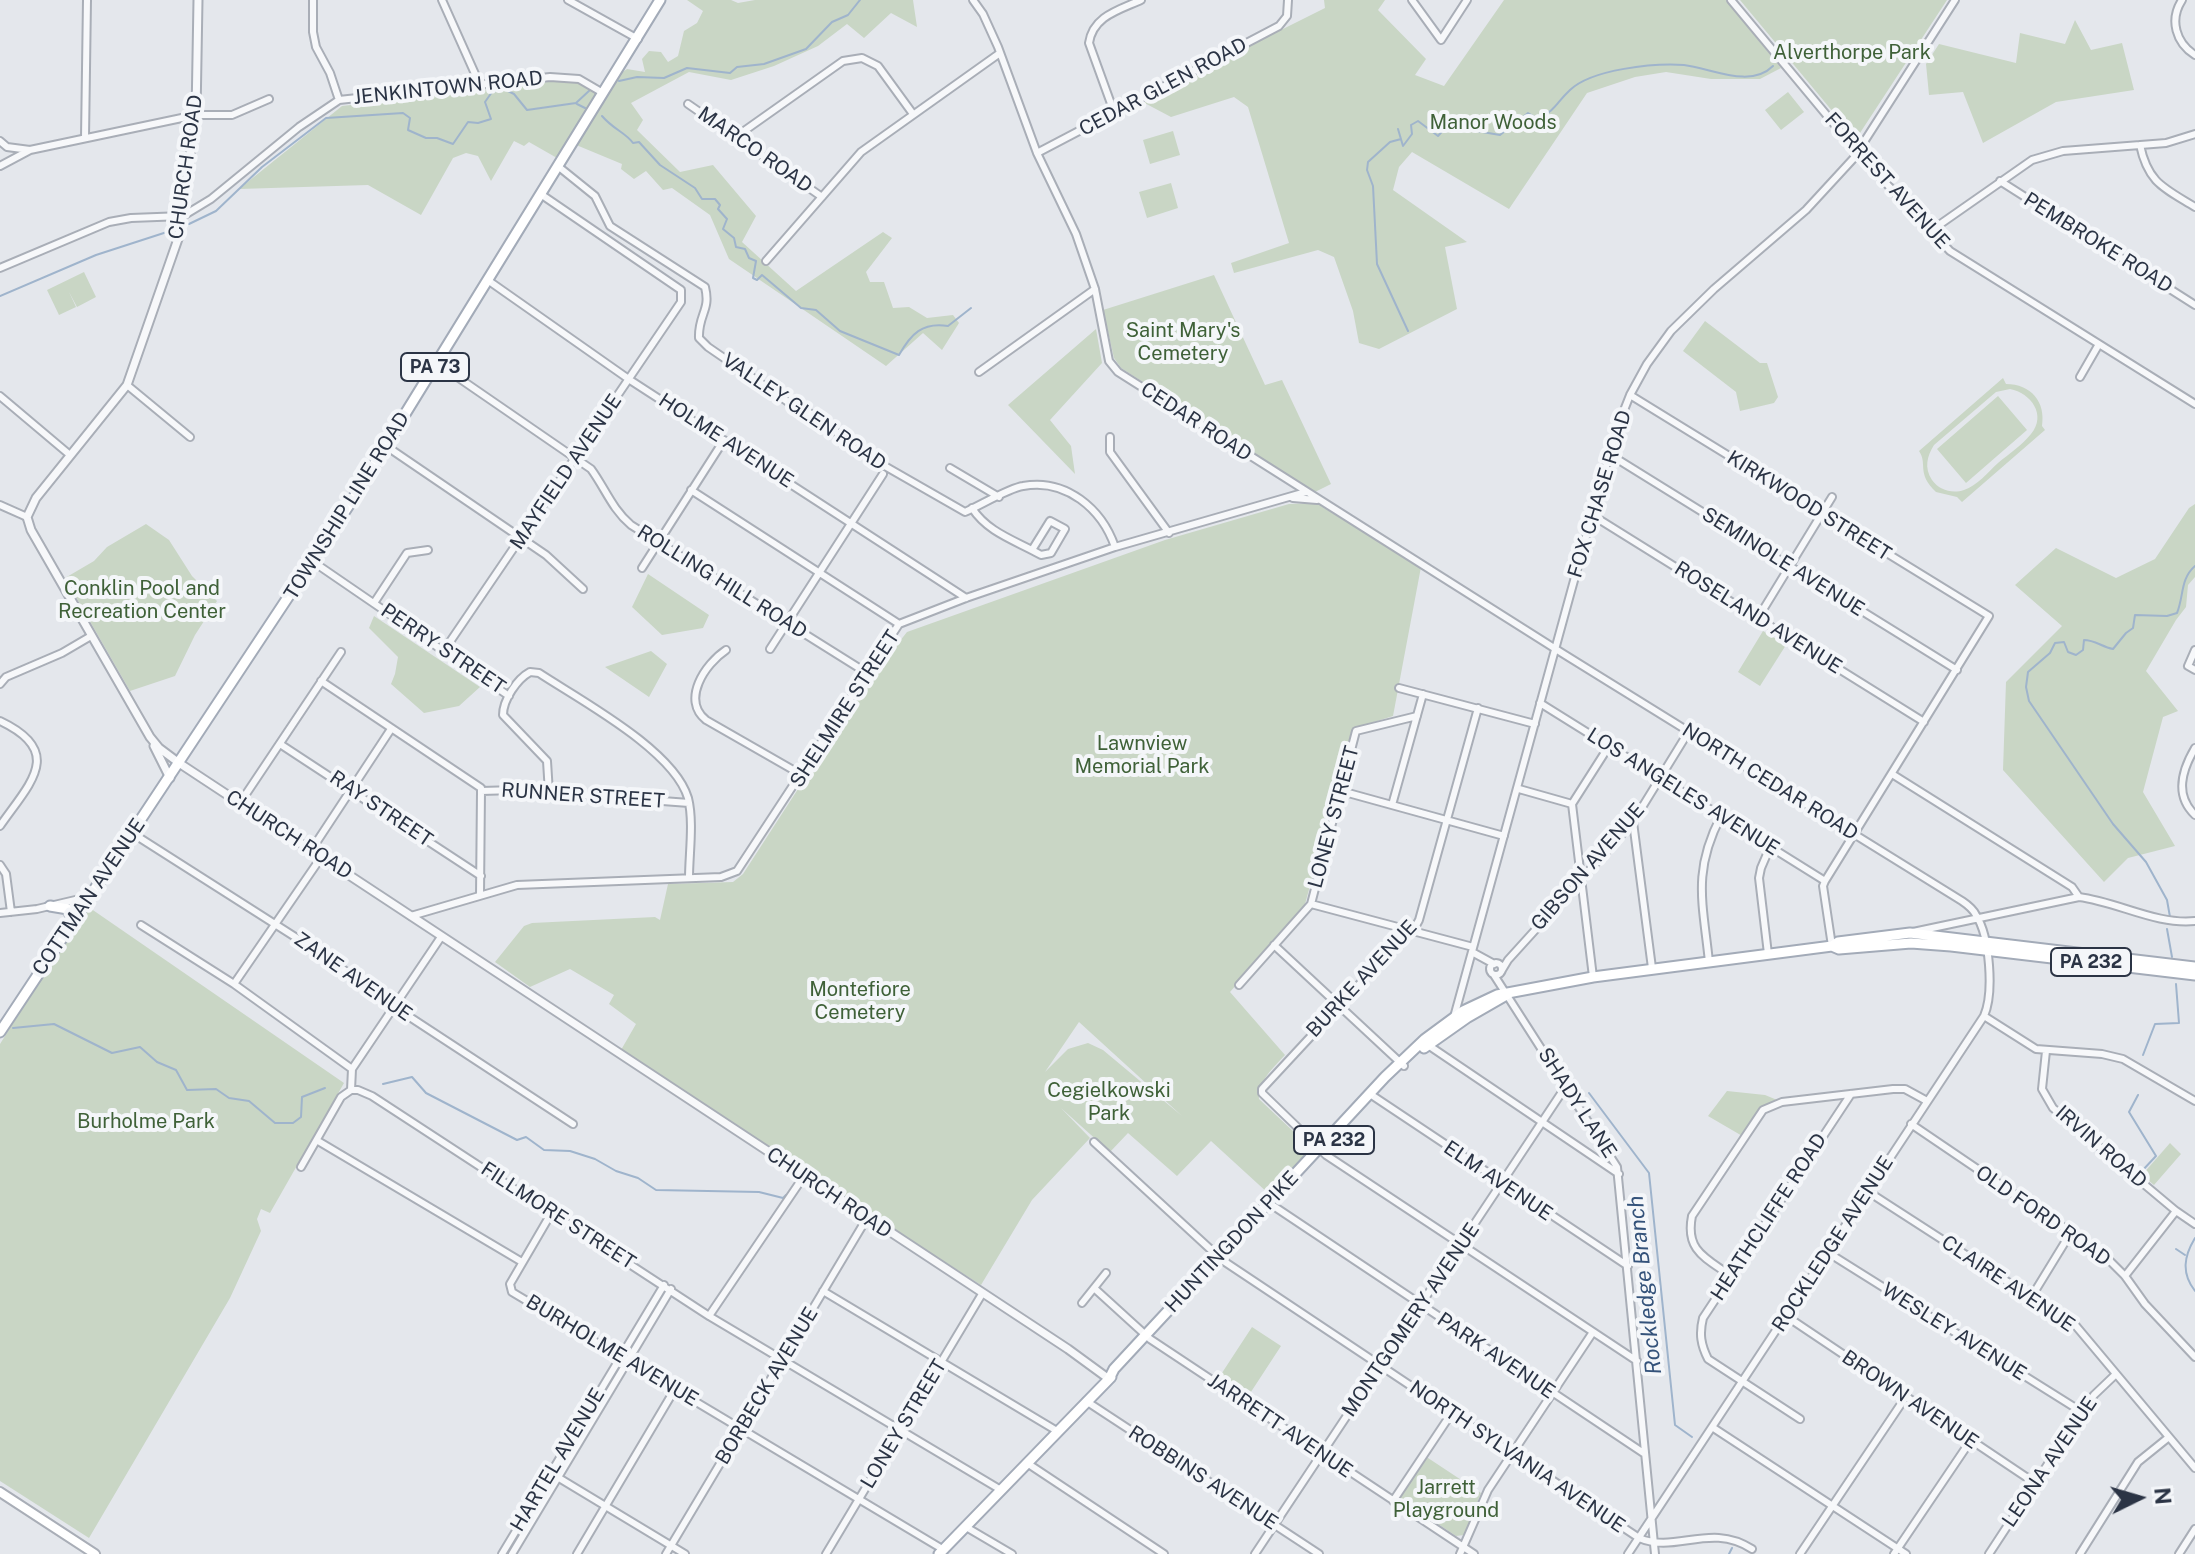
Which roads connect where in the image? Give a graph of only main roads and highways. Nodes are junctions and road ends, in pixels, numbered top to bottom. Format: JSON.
{"nodes":[{"id":1,"x":660,"y":0,"type":"edge"},
{"id":2,"x":179,"y":763,"type":"joint"},
{"id":3,"x":50,"y":906,"type":"road end"},
{"id":4,"x":68,"y":926,"type":"junction"},
{"id":5,"x":1832,"y":946,"type":"junction"},
{"id":6,"x":1986,"y":947,"type":"junction"},
{"id":7,"x":2195,"y":967,"type":"edge"},
{"id":8,"x":2195,"y":975,"type":"edge"},
{"id":9,"x":1508,"y":994,"type":"junction"},
{"id":10,"x":0,"y":1032,"type":"edge"},
{"id":11,"x":1402,"y":1064,"type":"junction"},
{"id":12,"x":0,"y":1492,"type":"edge"},
{"id":13,"x":942,"y":1552,"type":"edge"},
{"id":14,"x":90,"y":1553,"type":"edge"}],
"edges":[{"from":1,"to":2,"type":"main road","name":"TOWNSHIP LINE ROAD","number":"PA 73"},
{"from":2,"to":4,"type":"main road","name":"COTTMAN AVENUE","number":"PA 73"},
{"from":3,"to":4,"type":"main road"},
{"from":4,"to":10,"type":"main road","name":"COTTMAN AVENUE","number":"PA 73"},
{"from":5,"to":6,"type":"main road","name":"HUNTINGDON PIKE","number":"PA 232"},
{"from":5,"to":6,"type":"main road","name":"HUNTINGDON PIKE","number":"PA 232"},
{"from":5,"to":9,"type":"main road","name":"HUNTINGDON PIKE","number":"PA 232"},
{"from":6,"to":7,"type":"main road","name":"HUNTINGDON PIKE","number":"PA 232"},
{"from":6,"to":8,"type":"main road","name":"HUNTINGDON PIKE","number":"PA 232"},
{"from":9,"to":11,"type":"main road","name":"HUNTINGDON PIKE","number":"PA 232"},
{"from":9,"to":11,"type":"main road","name":"HUNTINGDON PIKE","number":"PA 232"},
{"from":11,"to":13,"type":"main road","name":"HUNTINGDON PIKE","number":"PA 232"},
{"from":12,"to":14,"type":"main road"}]}
